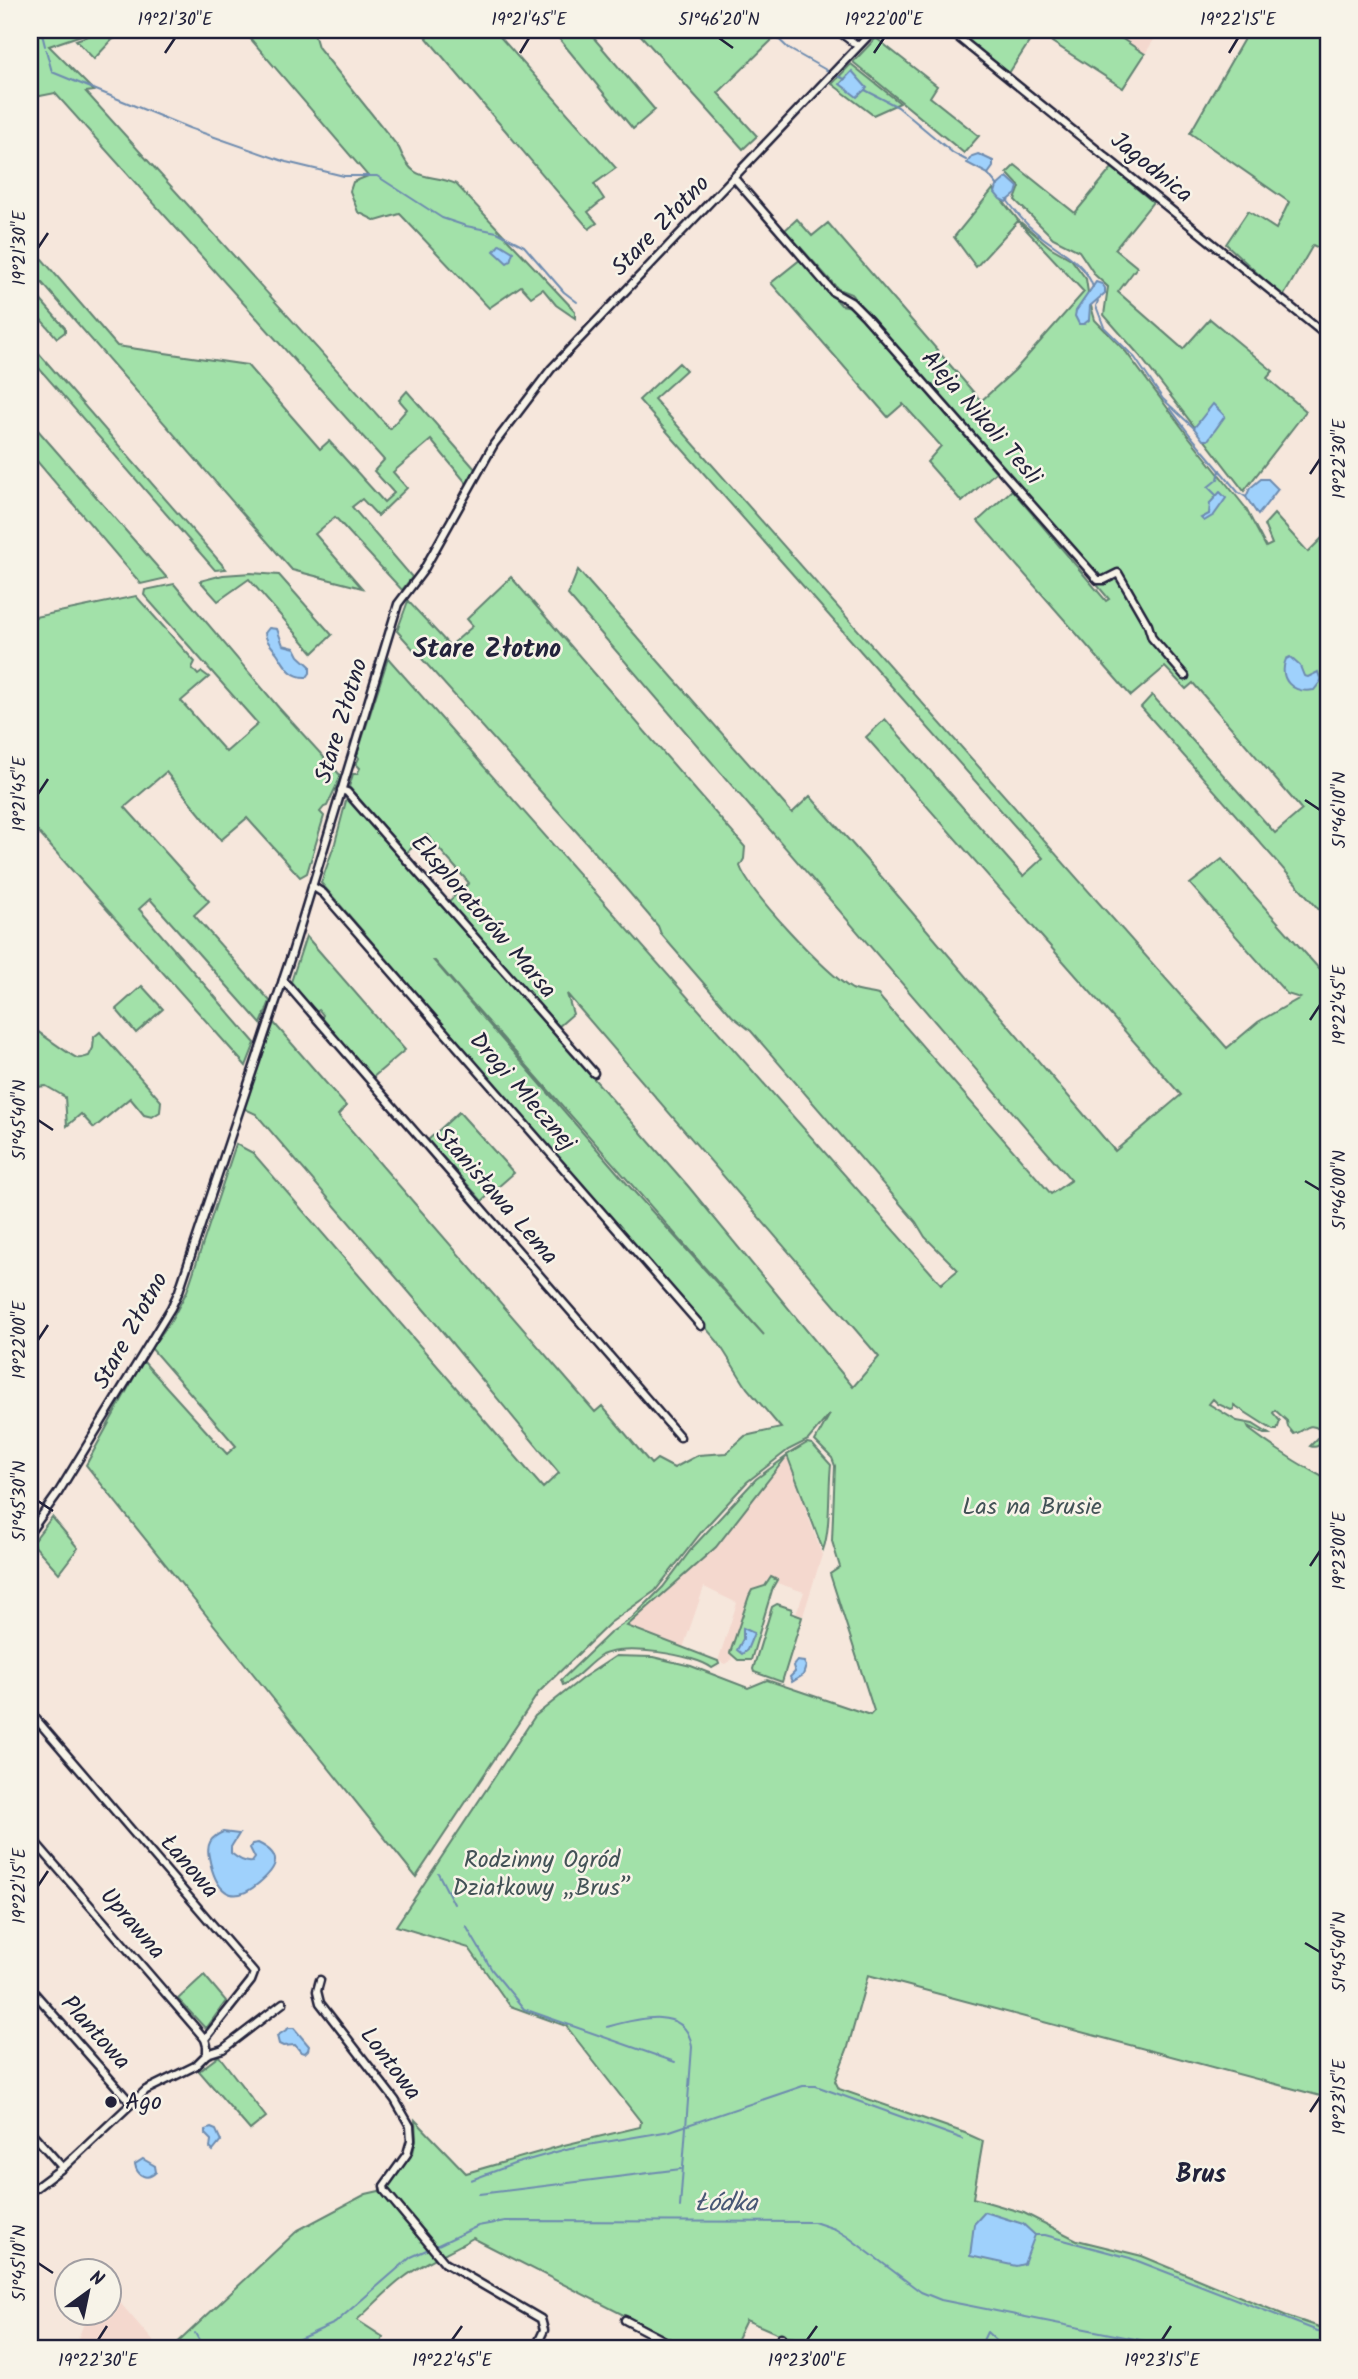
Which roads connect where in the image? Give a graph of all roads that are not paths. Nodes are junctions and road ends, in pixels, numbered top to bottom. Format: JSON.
{"nodes":[{"id":1,"x":837,"y":30,"type":"edge"},
{"id":2,"x":874,"y":30,"type":"edge"},
{"id":3,"x":949,"y":30,"type":"edge"},
{"id":4,"x":859,"y":46,"type":"junction"},
{"id":5,"x":734,"y":178,"type":"junction"},
{"id":6,"x":1328,"y":337,"type":"edge"},
{"id":7,"x":1185,"y":676,"type":"dead end"},
{"id":8,"x":341,"y":790,"type":"junction"},
{"id":9,"x":312,"y":886,"type":"junction"},
{"id":10,"x":283,"y":980,"type":"junction"},
{"id":11,"x":594,"y":1073,"type":"dead end"},
{"id":12,"x":701,"y":1326,"type":"dead end"},
{"id":13,"x":680,"y":1437,"type":"dead end"},
{"id":14,"x":30,"y":1532,"type":"edge"},
{"id":15,"x":30,"y":1712,"type":"edge"},
{"id":16,"x":30,"y":1836,"type":"edge"},
{"id":17,"x":320,"y":1980,"type":"dead end"},
{"id":18,"x":30,"y":1988,"type":"edge"},
{"id":19,"x":283,"y":2003,"type":"dead end"},
{"id":20,"x":205,"y":2039,"type":"junction"},
{"id":21,"x":206,"y":2054,"type":"junction"},
{"id":22,"x":131,"y":2102,"type":"junction"},
{"id":23,"x":30,"y":2131,"type":"edge"},
{"id":24,"x":62,"y":2167,"type":"junction"},
{"id":25,"x":30,"y":2192,"type":"edge"},
{"id":26,"x":625,"y":2320,"type":"dead end"},
{"id":27,"x":781,"y":2337,"type":"dead end"},
{"id":28,"x":535,"y":2349,"type":"edge"},
{"id":29,"x":680,"y":2349,"type":"edge"},
{"id":30,"x":778,"y":2349,"type":"edge"}],
"edges":[{"from":1,"to":4,"type":"street"},
{"from":2,"to":4,"type":"street","name":"Stare Złotno"},
{"from":3,"to":6,"type":"street","name":"Jagodnica"},
{"from":4,"to":5,"type":"street","name":"Stare Złotno"},
{"from":5,"to":7,"type":"street","name":"Aleja Nikoli Tesli"},
{"from":5,"to":8,"type":"street","name":"Stare Złotno"},
{"from":8,"to":9,"type":"street","name":"Stare Złotno"},
{"from":8,"to":11,"type":"street","name":"Eksploratorów Marsa"},
{"from":9,"to":10,"type":"street","name":"Stare Złotno"},
{"from":9,"to":12,"type":"street","name":"Drogi Mlecznej"},
{"from":10,"to":13,"type":"street","name":"Stanisława Lema"},
{"from":10,"to":14,"type":"street","name":"Stare Złotno"},
{"from":15,"to":20,"type":"street","name":"Łanowa"},
{"from":16,"to":20,"type":"street","name":"Uprawna"},
{"from":17,"to":28,"type":"street","name":"Lontowa"},
{"from":18,"to":22,"type":"street","name":"Plantowa"},
{"from":19,"to":21,"type":"street"},
{"from":20,"to":21,"type":"street"},
{"from":21,"to":22,"type":"street"},
{"from":22,"to":24,"type":"street"},
{"from":23,"to":24,"type":"street"},
{"from":24,"to":25,"type":"street"},
{"from":26,"to":29,"type":"street"},
{"from":27,"to":30,"type":"street"}]}
